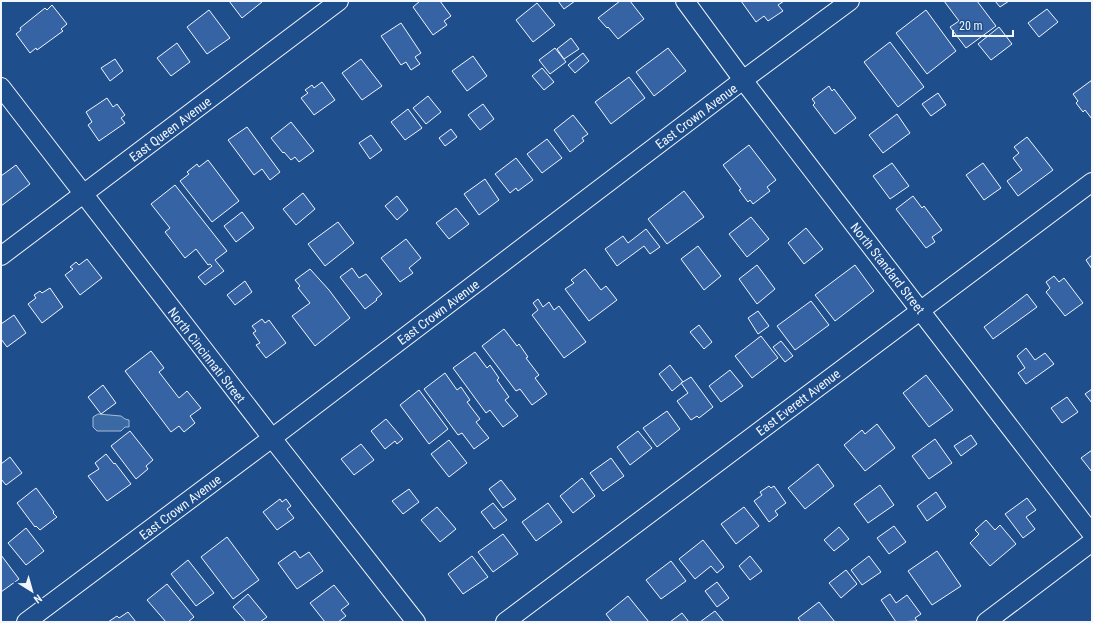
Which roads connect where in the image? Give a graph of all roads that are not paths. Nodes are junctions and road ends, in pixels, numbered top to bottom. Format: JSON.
{"nodes":[{"id":1,"x":339,"y":1,"type":"edge"},
{"id":2,"x":685,"y":1,"type":"edge"},
{"id":3,"x":850,"y":1,"type":"edge"},
{"id":4,"x":743,"y":80,"type":"junction"},
{"id":5,"x":1,"y":87,"type":"edge"},
{"id":6,"x":1092,"y":182,"type":"edge"},
{"id":7,"x":83,"y":195,"type":"junction"},
{"id":8,"x":1,"y":256,"type":"edge"},
{"id":9,"x":921,"y":310,"type":"junction"},
{"id":10,"x":272,"y":438,"type":"junction"},
{"id":11,"x":1092,"y":534,"type":"edge"},
{"id":12,"x":1092,"y":542,"type":"edge"},
{"id":13,"x":26,"y":622,"type":"edge"},
{"id":14,"x":416,"y":622,"type":"edge"},
{"id":15,"x":505,"y":622,"type":"edge"},
{"id":16,"x":986,"y":622,"type":"edge"}],
"edges":[{"from":1,"to":7,"type":"street","name":"East Queen Avenue"},
{"from":2,"to":4,"type":"street","name":"North Standard Street"},
{"from":3,"to":4,"type":"street","name":"East Crown Avenue"},
{"from":4,"to":9,"type":"street","name":"North Standard Street"},
{"from":4,"to":10,"type":"street","name":"East Crown Avenue"},
{"from":5,"to":7,"type":"street","name":"North Cincinnati Street"},
{"from":6,"to":9,"type":"street","name":"East Everett Avenue"},
{"from":7,"to":8,"type":"street","name":"East Queen Avenue"},
{"from":7,"to":10,"type":"street","name":"North Cincinnati Street"},
{"from":9,"to":11,"type":"street","name":"North Standard Street"},
{"from":9,"to":15,"type":"street","name":"East Everett Avenue"},
{"from":10,"to":13,"type":"street","name":"East Crown Avenue"},
{"from":10,"to":14,"type":"street","name":"North Cincinnati Street"},
{"from":12,"to":16,"type":"street"}]}
